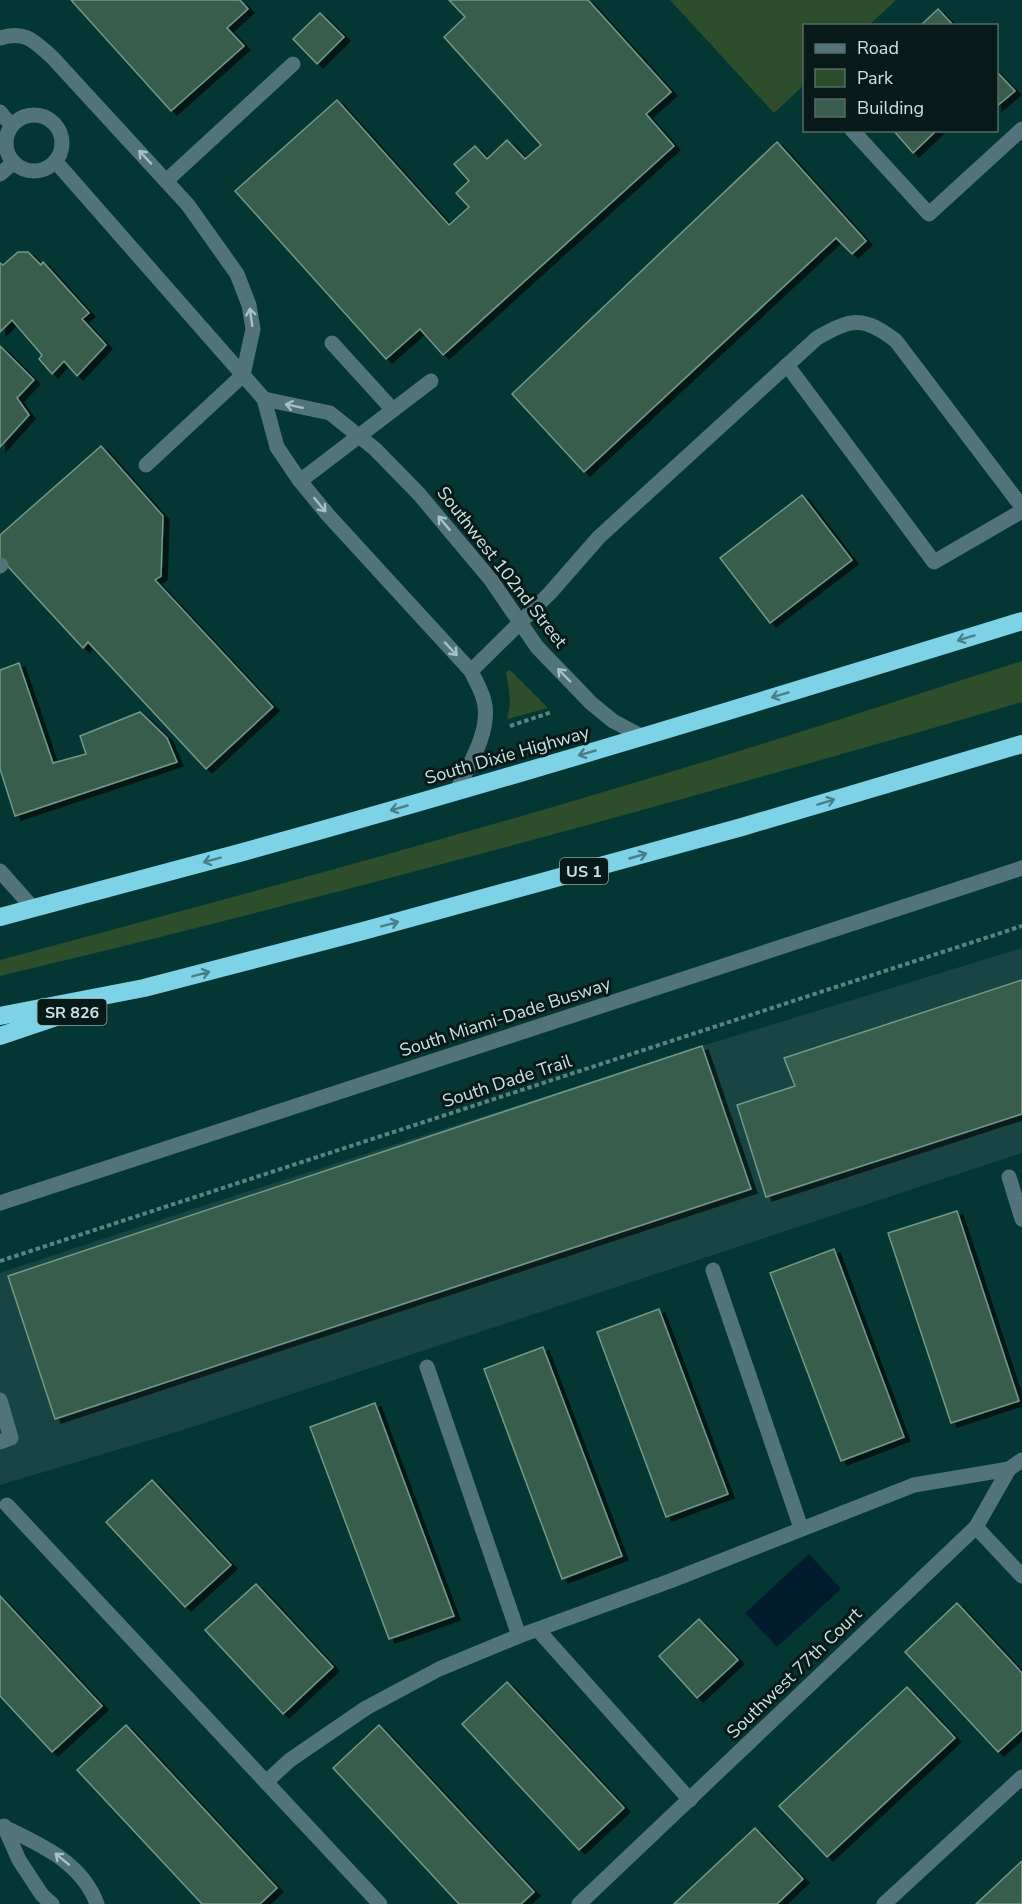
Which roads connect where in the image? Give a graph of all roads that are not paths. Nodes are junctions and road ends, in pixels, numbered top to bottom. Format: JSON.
{"nodes":[{"id":1,"x":0,"y":38,"type":"edge"},
{"id":2,"x":293,"y":64,"type":"dead end"},
{"id":3,"x":0,"y":112,"type":"edge"},
{"id":4,"x":11,"y":125,"type":"junction"},
{"id":5,"x":1022,"y":129,"type":"edge"},
{"id":6,"x":854,"y":132,"type":"edge"},
{"id":7,"x":56,"y":162,"type":"junction"},
{"id":8,"x":13,"y":163,"type":"junction"},
{"id":9,"x":0,"y":174,"type":"edge"},
{"id":10,"x":166,"y":181,"type":"junction"},
{"id":11,"x":332,"y":343,"type":"dead end"},
{"id":12,"x":787,"y":364,"type":"junction"},
{"id":13,"x":243,"y":375,"type":"junction"},
{"id":14,"x":432,"y":381,"type":"dead end"},
{"id":15,"x":264,"y":399,"type":"junction"},
{"id":16,"x":393,"y":410,"type":"junction"},
{"id":17,"x":359,"y":436,"type":"junction"},
{"id":18,"x":146,"y":465,"type":"dead end"},
{"id":19,"x":300,"y":481,"type":"junction"},
{"id":20,"x":1022,"y":509,"type":"edge"},
{"id":21,"x":1022,"y":621,"type":"edge"},
{"id":22,"x":520,"y":623,"type":"junction"},
{"id":23,"x":471,"y":671,"type":"junction"},
{"id":24,"x":643,"y":737,"type":"junction"},
{"id":25,"x":1022,"y":744,"type":"edge"},
{"id":26,"x":456,"y":792,"type":"junction"},
{"id":27,"x":1022,"y":868,"type":"edge"},
{"id":28,"x":0,"y":871,"type":"edge"},
{"id":29,"x":33,"y":908,"type":"junction"},
{"id":30,"x":0,"y":917,"type":"edge"},
{"id":31,"x":144,"y":988,"type":"junction"},
{"id":32,"x":0,"y":1016,"type":"edge"},
{"id":33,"x":0,"y":1036,"type":"edge"},
{"id":34,"x":1009,"y":1177,"type":"dead end"},
{"id":35,"x":0,"y":1203,"type":"edge"},
{"id":36,"x":1022,"y":1219,"type":"edge"},
{"id":37,"x":713,"y":1270,"type":"dead end"},
{"id":38,"x":427,"y":1367,"type":"dead end"},
{"id":39,"x":0,"y":1400,"type":"edge"},
{"id":40,"x":0,"y":1442,"type":"edge"},
{"id":41,"x":1016,"y":1464,"type":"edge"},
{"id":42,"x":7,"y":1505,"type":"dead end"},
{"id":43,"x":976,"y":1527,"type":"junction"},
{"id":44,"x":801,"y":1528,"type":"junction"},
{"id":45,"x":1022,"y":1576,"type":"edge"},
{"id":46,"x":538,"y":1629,"type":"junction"},
{"id":47,"x":519,"y":1636,"type":"junction"},
{"id":48,"x":1022,"y":1777,"type":"edge"},
{"id":49,"x":266,"y":1782,"type":"junction"},
{"id":50,"x":690,"y":1800,"type":"junction"},
{"id":51,"x":3,"y":1825,"type":"edge"},
{"id":52,"x":52,"y":1904,"type":"edge"},
{"id":53,"x":97,"y":1904,"type":"edge"},
{"id":54,"x":380,"y":1904,"type":"edge"},
{"id":55,"x":579,"y":1904,"type":"edge"},
{"id":56,"x":884,"y":1904,"type":"edge"}],
"edges":[{"from":10,"to":1,"type":"street","one_way":true},
{"from":2,"to":10,"type":"street"},
{"from":3,"to":4,"type":"street"},
{"from":4,"to":7,"type":"street"},
{"from":4,"to":8,"type":"street"},
{"from":5,"to":6,"type":"street"},
{"from":7,"to":8,"type":"street"},
{"from":7,"to":13,"type":"street"},
{"from":8,"to":9,"type":"street"},
{"from":13,"to":10,"type":"street","one_way":true},
{"from":11,"to":16,"type":"street"},
{"from":12,"to":20,"type":"street"},
{"from":12,"to":20,"type":"street"},
{"from":12,"to":22,"type":"street"},
{"from":13,"to":15,"type":"street"},
{"from":13,"to":18,"type":"street"},
{"from":14,"to":16,"type":"street"},
{"from":17,"to":15,"type":"street","name":"Southwest 102nd Street","one_way":true},
{"from":15,"to":19,"type":"street"},
{"from":16,"to":17,"type":"street"},
{"from":17,"to":19,"type":"street"},
{"from":22,"to":17,"type":"street","name":"Southwest 102nd Street","one_way":true},
{"from":19,"to":23,"type":"street","one_way":true},
{"from":21,"to":24,"type":"highway","name":"South Dixie Highway","one_way":true},
{"from":22,"to":23,"type":"street"},
{"from":24,"to":22,"type":"street","name":"Southwest 102nd Street","one_way":true},
{"from":23,"to":26,"type":"street"},
{"from":24,"to":26,"type":"highway","name":"South Dixie Highway","one_way":true},
{"from":31,"to":25,"type":"highway","number":"US 1","one_way":true},
{"from":26,"to":29,"type":"highway","name":"South Dixie Highway","one_way":true},
{"from":27,"to":35,"type":"street","name":"South Miami-Dade Busway"},
{"from":28,"to":29,"type":"street"},
{"from":29,"to":30,"type":"highway","name":"South Dixie Highway"},
{"from":31,"to":32,"type":"highway","number":"US 1"},
{"from":31,"to":33,"type":"highway","number":"SR 826"},
{"from":34,"to":36,"type":"street"},
{"from":37,"to":44,"type":"street"},
{"from":38,"to":47,"type":"street"},
{"from":39,"to":40,"type":"street"},
{"from":41,"to":43,"type":"street","name":"Southwest 77th Court"},
{"from":41,"to":44,"type":"street"},
{"from":42,"to":49,"type":"street"},
{"from":43,"to":45,"type":"street"},
{"from":43,"to":50,"type":"street","name":"Southwest 77th Court"},
{"from":44,"to":46,"type":"street"},
{"from":46,"to":47,"type":"street"},
{"from":46,"to":50,"type":"street"},
{"from":47,"to":49,"type":"street"},
{"from":48,"to":56,"type":"street"},
{"from":49,"to":54,"type":"street"},
{"from":50,"to":55,"type":"street","name":"Southwest 77th Court"},
{"from":51,"to":52,"type":"street"},
{"from":53,"to":51,"type":"street","one_way":true}]}
